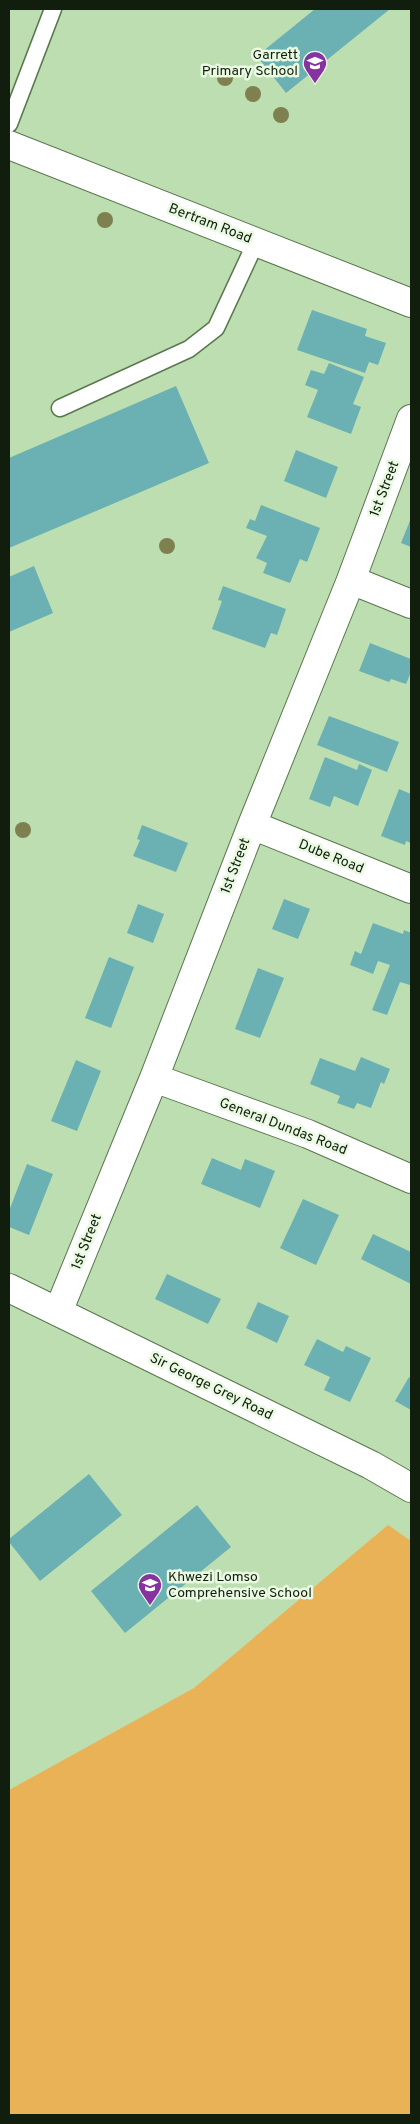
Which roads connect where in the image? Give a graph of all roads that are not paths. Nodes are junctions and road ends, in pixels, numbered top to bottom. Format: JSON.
{"nodes":[{"id":1,"x":53,"y":9,"type":"edge"},
{"id":2,"x":9,"y":124,"type":"edge"},
{"id":3,"x":9,"y":145,"type":"edge"},
{"id":4,"x":256,"y":242,"type":"junction"},
{"id":5,"x":411,"y":303,"type":"edge"},
{"id":6,"x":60,"y":408,"type":"dead end"},
{"id":7,"x":411,"y":419,"type":"edge"},
{"id":8,"x":351,"y":580,"type":"junction"},
{"id":9,"x":411,"y":604,"type":"edge"},
{"id":10,"x":252,"y":825,"type":"junction"},
{"id":11,"x":411,"y":889,"type":"edge"},
{"id":12,"x":154,"y":1078,"type":"junction"},
{"id":13,"x":411,"y":1179,"type":"edge"},
{"id":14,"x":9,"y":1288,"type":"edge"},
{"id":15,"x":58,"y":1312,"type":"junction"},
{"id":16,"x":411,"y":1488,"type":"edge"}],
"edges":[{"from":1,"to":2,"type":"lane"},
{"from":3,"to":4,"type":"street","name":"Bertram Road"},
{"from":4,"to":5,"type":"street","name":"Bertram Road"},
{"from":4,"to":6,"type":"lane"},
{"from":7,"to":8,"type":"street","name":"1st Street"},
{"from":8,"to":9,"type":"street"},
{"from":8,"to":10,"type":"street","name":"1st Street"},
{"from":10,"to":11,"type":"street","name":"Dube Road"},
{"from":10,"to":12,"type":"street","name":"1st Street"},
{"from":12,"to":13,"type":"street","name":"General Dundas Road"},
{"from":12,"to":15,"type":"street","name":"1st Street"},
{"from":14,"to":15,"type":"street","name":"Sir George Grey Road"},
{"from":15,"to":16,"type":"street","name":"Sir George Grey Road"}]}
